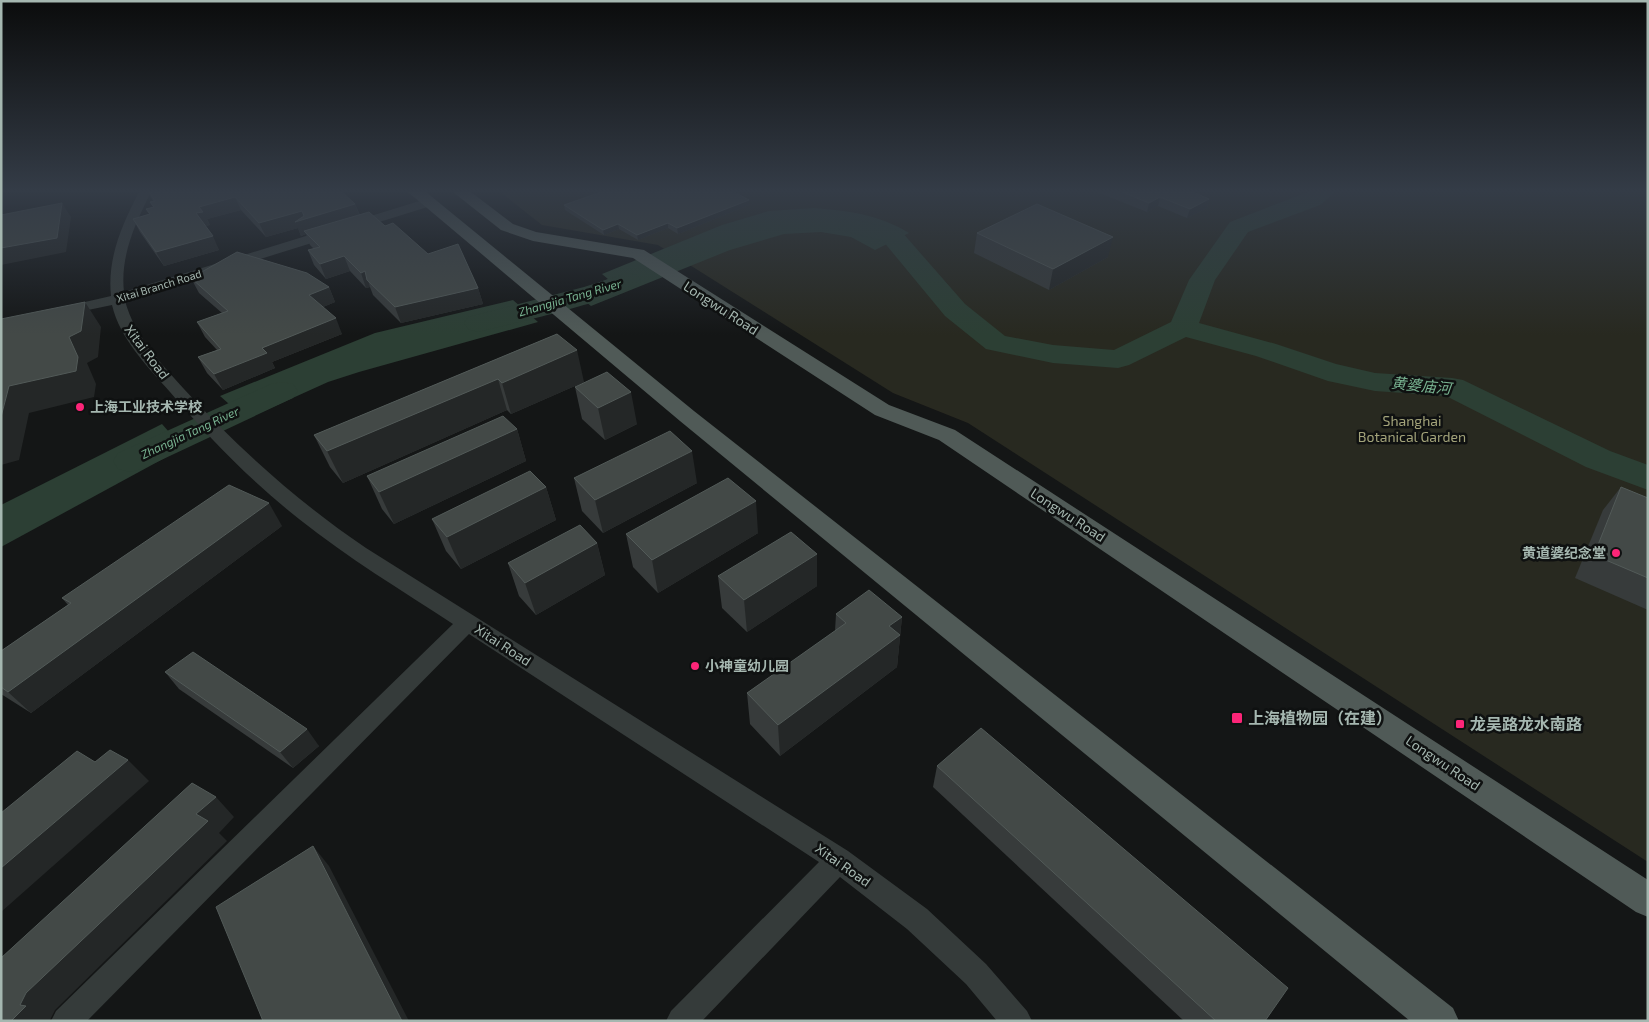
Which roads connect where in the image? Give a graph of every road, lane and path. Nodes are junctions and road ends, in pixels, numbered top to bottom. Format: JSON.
{"nodes":[{"id":1,"x":123,"y":240,"type":"edge"},
{"id":2,"x":309,"y":240,"type":"edge"},
{"id":3,"x":475,"y":240,"type":"edge"},
{"id":4,"x":552,"y":240,"type":"edge"},
{"id":5,"x":118,"y":299,"type":"junction"},
{"id":6,"x":46,"y":315,"type":"edge"},
{"id":7,"x":467,"y":623,"type":"junction"},
{"id":8,"x":839,"y":860,"type":"junction"},
{"id":9,"x":1648,"y":900,"type":"edge"},
{"id":10,"x":66,"y":1021,"type":"edge"},
{"id":11,"x":681,"y":1021,"type":"edge"},
{"id":12,"x":1016,"y":1021,"type":"edge"},
{"id":13,"x":1440,"y":1021,"type":"edge"}],
"edges":[{"from":1,"to":5,"type":"street","name":"Xitai Road"},
{"from":2,"to":5,"type":"street","name":"Xitai Branch Road"},
{"from":3,"to":13,"type":"main road"},
{"from":4,"to":9,"type":"main road","name":"Longwu Road"},
{"from":5,"to":6,"type":"street","name":"Xitai Branch Road"},
{"from":5,"to":7,"type":"street","name":"Xitai Road"},
{"from":7,"to":8,"type":"street","name":"Xitai Road"},
{"from":7,"to":10,"type":"street"},
{"from":8,"to":11,"type":"street"},
{"from":8,"to":12,"type":"street","name":"Xitai Road"}]}
